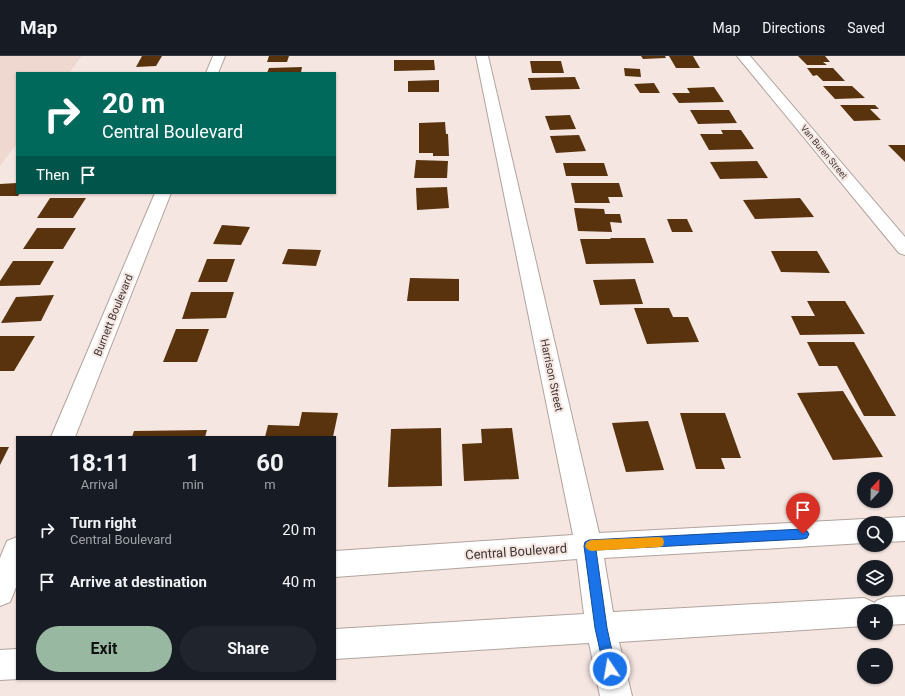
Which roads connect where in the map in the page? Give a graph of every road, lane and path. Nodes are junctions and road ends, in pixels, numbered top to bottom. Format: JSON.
{"nodes":[{"id":1,"x":219,"y":56,"type":"edge"},
{"id":2,"x":482,"y":56,"type":"edge"},
{"id":3,"x":743,"y":56,"type":"edge"},
{"id":4,"x":212,"y":72,"type":"edge"},
{"id":5,"x":163,"y":194,"type":"edge"},
{"id":6,"x":905,"y":249,"type":"edge"},
{"id":7,"x":63,"y":436,"type":"edge"},
{"id":8,"x":905,"y":529,"type":"edge"},
{"id":9,"x":893,"y":530,"type":"edge"},
{"id":10,"x":857,"y":531,"type":"edge"},
{"id":11,"x":589,"y":546,"type":"junction"},
{"id":12,"x":16,"y":553,"type":"edge"},
{"id":13,"x":336,"y":564,"type":"edge"},
{"id":14,"x":5,"y":588,"type":"edge"},
{"id":15,"x":905,"y":610,"type":"edge"},
{"id":16,"x":893,"y":611,"type":"edge"},
{"id":17,"x":857,"y":612,"type":"edge"},
{"id":18,"x":601,"y":628,"type":"junction"},
{"id":19,"x":336,"y":644,"type":"edge"},
{"id":20,"x":16,"y":664,"type":"edge"},
{"id":21,"x":0,"y":665,"type":"edge"},
{"id":22,"x":616,"y":696,"type":"edge"}],
"edges":[{"from":1,"to":4,"type":"street"},
{"from":2,"to":11,"type":"street","name":"Harrison Street"},
{"from":3,"to":6,"type":"street","name":"Van Buren Street"},
{"from":5,"to":7,"type":"street","name":"Burnett Boulevard"},
{"from":8,"to":9,"type":"street"},
{"from":10,"to":11,"type":"street","name":"Central Boulevard"},
{"from":11,"to":13,"type":"street","name":"Central Boulevard"},
{"from":11,"to":18,"type":"street","name":"Harrison Street"},
{"from":12,"to":14,"type":"street"},
{"from":15,"to":16,"type":"street"},
{"from":17,"to":18,"type":"street"},
{"from":18,"to":19,"type":"street"},
{"from":18,"to":22,"type":"street","name":"Harrison Street"},
{"from":20,"to":21,"type":"street"}]}
